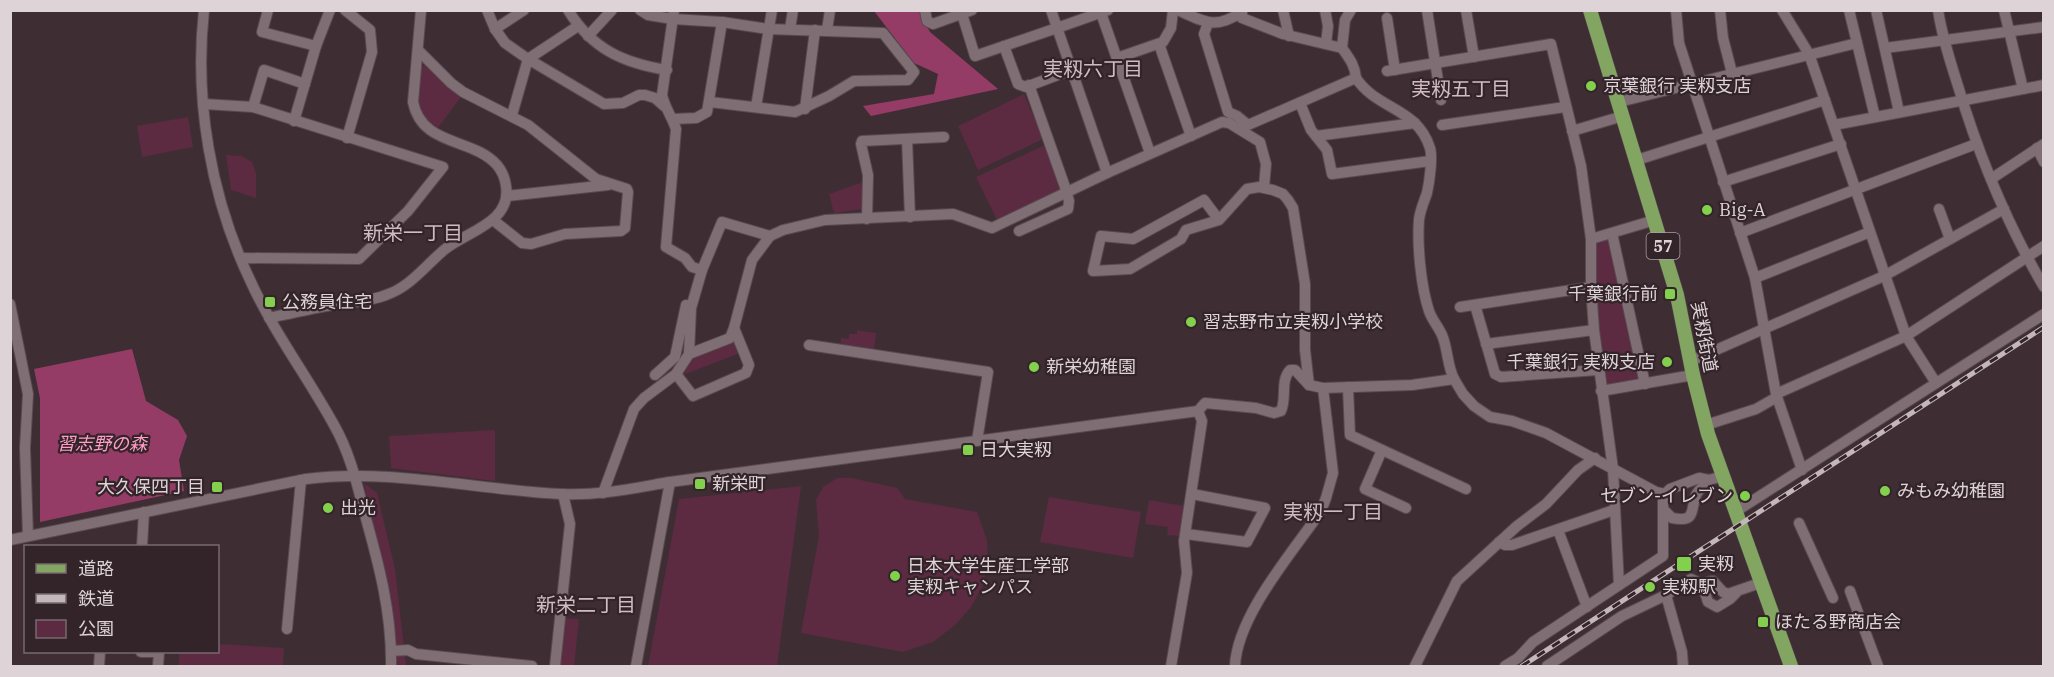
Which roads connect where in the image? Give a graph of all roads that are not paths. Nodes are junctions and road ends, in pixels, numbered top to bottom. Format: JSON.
{"nodes":[{"id":1,"x":204,"y":10,"type":"edge"},
{"id":2,"x":268,"y":10,"type":"edge"},
{"id":3,"x":345,"y":10,"type":"edge"},
{"id":4,"x":422,"y":10,"type":"edge"},
{"id":5,"x":487,"y":10,"type":"edge"},
{"id":6,"x":524,"y":10,"type":"edge"},
{"id":7,"x":568,"y":10,"type":"edge"},
{"id":8,"x":612,"y":10,"type":"edge"},
{"id":9,"x":640,"y":10,"type":"edge"},
{"id":10,"x":734,"y":10,"type":"edge"},
{"id":11,"x":772,"y":10,"type":"edge"},
{"id":12,"x":793,"y":10,"type":"edge"},
{"id":13,"x":830,"y":10,"type":"edge"},
{"id":14,"x":925,"y":10,"type":"edge"},
{"id":15,"x":1051,"y":10,"type":"edge"},
{"id":16,"x":1175,"y":10,"type":"edge"},
{"id":17,"x":1213,"y":10,"type":"edge"},
{"id":18,"x":1283,"y":10,"type":"edge"},
{"id":19,"x":1325,"y":10,"type":"edge"},
{"id":20,"x":1351,"y":10,"type":"edge"},
{"id":21,"x":1427,"y":10,"type":"edge"},
{"id":22,"x":1466,"y":10,"type":"edge"},
{"id":23,"x":1590,"y":10,"type":"edge"},
{"id":24,"x":1676,"y":10,"type":"edge"},
{"id":25,"x":1720,"y":10,"type":"edge"},
{"id":26,"x":1782,"y":10,"type":"edge"},
{"id":27,"x":1849,"y":10,"type":"edge"},
{"id":28,"x":1876,"y":10,"type":"edge"},
{"id":29,"x":1938,"y":10,"type":"edge"},
{"id":30,"x":2004,"y":10,"type":"edge"},
{"id":31,"x":327,"y":11,"type":"edge"},
{"id":32,"x":1242,"y":11,"type":"edge"},
{"id":33,"x":967,"y":12,"type":"edge"},
{"id":34,"x":1105,"y":12,"type":"edge"},
{"id":35,"x":674,"y":15,"type":"edge"},
{"id":36,"x":694,"y":15,"type":"edge"},
{"id":37,"x":1387,"y":18,"type":"dead end"},
{"id":38,"x":727,"y":23,"type":"junction"},
{"id":39,"x":1210,"y":23,"type":"junction"},
{"id":40,"x":578,"y":26,"type":"junction"},
{"id":41,"x":2043,"y":27,"type":"edge"},
{"id":42,"x":1057,"y":28,"type":"junction"},
{"id":43,"x":495,"y":29,"type":"junction"},
{"id":44,"x":768,"y":29,"type":"junction"},
{"id":45,"x":790,"y":29,"type":"junction"},
{"id":46,"x":815,"y":30,"type":"junction"},
{"id":47,"x":827,"y":30,"type":"junction"},
{"id":48,"x":2009,"y":32,"type":"junction"},
{"id":49,"x":588,"y":36,"type":"junction"},
{"id":50,"x":1289,"y":36,"type":"junction"},
{"id":51,"x":1944,"y":40,"type":"junction"},
{"id":52,"x":1857,"y":43,"type":"junction"},
{"id":53,"x":1159,"y":44,"type":"junction"},
{"id":54,"x":1326,"y":44,"type":"junction"},
{"id":55,"x":316,"y":46,"type":"junction"},
{"id":56,"x":1004,"y":46,"type":"junction"},
{"id":57,"x":1342,"y":48,"type":"junction"},
{"id":58,"x":1885,"y":48,"type":"junction"},
{"id":59,"x":419,"y":51,"type":"junction"},
{"id":60,"x":1809,"y":54,"type":"junction"},
{"id":61,"x":1474,"y":57,"type":"junction"},
{"id":62,"x":1117,"y":58,"type":"junction"},
{"id":63,"x":528,"y":59,"type":"junction"},
{"id":64,"x":1435,"y":63,"type":"junction"},
{"id":65,"x":667,"y":70,"type":"junction"},
{"id":66,"x":1071,"y":70,"type":"junction"},
{"id":67,"x":1732,"y":73,"type":"junction"},
{"id":68,"x":1356,"y":78,"type":"junction"},
{"id":69,"x":305,"y":84,"type":"junction"},
{"id":70,"x":1691,"y":84,"type":"junction"},
{"id":71,"x":1029,"y":85,"type":"junction"},
{"id":72,"x":2043,"y":85,"type":"edge"},
{"id":73,"x":2023,"y":89,"type":"junction"},
{"id":74,"x":1441,"y":100,"type":"dead end"},
{"id":75,"x":1825,"y":100,"type":"junction"},
{"id":76,"x":1962,"y":100,"type":"junction"},
{"id":77,"x":710,"y":102,"type":"junction"},
{"id":78,"x":1618,"y":102,"type":"junction"},
{"id":79,"x":1300,"y":103,"type":"junction"},
{"id":80,"x":204,"y":104,"type":"junction"},
{"id":81,"x":664,"y":106,"type":"junction"},
{"id":82,"x":253,"y":107,"type":"junction"},
{"id":83,"x":756,"y":107,"type":"junction"},
{"id":84,"x":1565,"y":107,"type":"junction"},
{"id":85,"x":805,"y":109,"type":"junction"},
{"id":86,"x":1899,"y":112,"type":"junction"},
{"id":87,"x":512,"y":115,"type":"junction"},
{"id":88,"x":1623,"y":116,"type":"junction"},
{"id":89,"x":1875,"y":117,"type":"junction"},
{"id":90,"x":673,"y":119,"type":"junction"},
{"id":91,"x":1231,"y":119,"type":"junction"},
{"id":92,"x":294,"y":121,"type":"junction"},
{"id":93,"x":1415,"y":123,"type":"junction"},
{"id":94,"x":1442,"y":125,"type":"dead end"},
{"id":95,"x":1834,"y":125,"type":"junction"},
{"id":96,"x":1572,"y":131,"type":"junction"},
{"id":97,"x":1191,"y":136,"type":"junction"},
{"id":98,"x":1316,"y":136,"type":"junction"},
{"id":99,"x":944,"y":137,"type":"dead end"},
{"id":100,"x":1708,"y":137,"type":"junction"},
{"id":101,"x":347,"y":138,"type":"junction"},
{"id":102,"x":908,"y":139,"type":"junction"},
{"id":103,"x":1841,"y":144,"type":"junction"},
{"id":104,"x":1976,"y":144,"type":"junction"},
{"id":105,"x":2040,"y":146,"type":"edge"},
{"id":106,"x":1150,"y":153,"type":"junction"},
{"id":107,"x":1637,"y":160,"type":"junction"},
{"id":108,"x":1430,"y":161,"type":"junction"},
{"id":109,"x":2043,"y":162,"type":"edge"},
{"id":110,"x":1107,"y":173,"type":"junction"},
{"id":111,"x":1991,"y":179,"type":"junction"},
{"id":112,"x":1723,"y":182,"type":"junction"},
{"id":113,"x":610,"y":185,"type":"junction"},
{"id":114,"x":1264,"y":187,"type":"junction"},
{"id":115,"x":1856,"y":189,"type":"junction"},
{"id":116,"x":1065,"y":194,"type":"junction"},
{"id":117,"x":507,"y":196,"type":"junction"},
{"id":118,"x":1939,"y":209,"type":"dead end"},
{"id":119,"x":2004,"y":209,"type":"junction"},
{"id":120,"x":910,"y":217,"type":"junction"},
{"id":121,"x":867,"y":219,"type":"junction"},
{"id":122,"x":493,"y":220,"type":"junction"},
{"id":123,"x":1219,"y":220,"type":"junction"},
{"id":124,"x":1655,"y":220,"type":"junction"},
{"id":125,"x":1019,"y":231,"type":"dead end"},
{"id":126,"x":1740,"y":232,"type":"junction"},
{"id":127,"x":1870,"y":232,"type":"junction"},
{"id":128,"x":1612,"y":233,"type":"junction"},
{"id":129,"x":770,"y":236,"type":"junction"},
{"id":130,"x":1591,"y":239,"type":"junction"},
{"id":131,"x":1950,"y":239,"type":"junction"},
{"id":132,"x":2043,"y":246,"type":"edge"},
{"id":133,"x":2026,"y":257,"type":"junction"},
{"id":134,"x":241,"y":258,"type":"junction"},
{"id":135,"x":702,"y":270,"type":"junction"},
{"id":136,"x":1884,"y":276,"type":"junction"},
{"id":137,"x":1755,"y":278,"type":"junction"},
{"id":138,"x":1591,"y":287,"type":"junction"},
{"id":139,"x":2043,"y":287,"type":"edge"},
{"id":140,"x":689,"y":289,"type":"dead end"},
{"id":141,"x":10,"y":304,"type":"edge"},
{"id":142,"x":1475,"y":305,"type":"junction"},
{"id":143,"x":1460,"y":307,"type":"dead end"},
{"id":144,"x":2043,"y":315,"type":"edge"},
{"id":145,"x":269,"y":318,"type":"junction"},
{"id":146,"x":734,"y":328,"type":"junction"},
{"id":147,"x":1763,"y":329,"type":"junction"},
{"id":148,"x":1594,"y":330,"type":"junction"},
{"id":149,"x":1906,"y":336,"type":"junction"},
{"id":150,"x":1486,"y":344,"type":"junction"},
{"id":151,"x":809,"y":345,"type":"dead end"},
{"id":152,"x":689,"y":354,"type":"junction"},
{"id":153,"x":1691,"y":361,"type":"junction"},
{"id":154,"x":1598,"y":370,"type":"junction"},
{"id":155,"x":676,"y":374,"type":"junction"},
{"id":156,"x":655,"y":375,"type":"dead end"},
{"id":157,"x":1693,"y":375,"type":"junction"},
{"id":158,"x":1454,"y":379,"type":"junction"},
{"id":159,"x":1936,"y":383,"type":"junction"},
{"id":160,"x":1645,"y":384,"type":"junction"},
{"id":161,"x":1309,"y":385,"type":"junction"},
{"id":162,"x":1348,"y":387,"type":"junction"},
{"id":163,"x":1323,"y":388,"type":"junction"},
{"id":164,"x":1601,"y":391,"type":"junction"},
{"id":165,"x":1776,"y":396,"type":"junction"},
{"id":166,"x":1198,"y":411,"type":"junction"},
{"id":167,"x":1706,"y":425,"type":"junction"},
{"id":168,"x":977,"y":441,"type":"junction"},
{"id":169,"x":1382,"y":450,"type":"junction"},
{"id":170,"x":1594,"y":458,"type":"junction"},
{"id":171,"x":1613,"y":469,"type":"junction"},
{"id":172,"x":1802,"y":470,"type":"junction"},
{"id":173,"x":354,"y":476,"type":"junction"},
{"id":174,"x":1716,"y":478,"type":"junction"},
{"id":175,"x":301,"y":480,"type":"junction"},
{"id":176,"x":670,"y":482,"type":"junction"},
{"id":177,"x":1466,"y":489,"type":"dead end"},
{"id":178,"x":603,"y":493,"type":"junction"},
{"id":179,"x":563,"y":494,"type":"junction"},
{"id":180,"x":1192,"y":494,"type":"junction"},
{"id":181,"x":1665,"y":494,"type":"junction"},
{"id":182,"x":1406,"y":508,"type":"dead end"},
{"id":183,"x":1614,"y":510,"type":"junction"},
{"id":184,"x":1664,"y":510,"type":"junction"},
{"id":185,"x":144,"y":512,"type":"junction"},
{"id":186,"x":1735,"y":512,"type":"junction"},
{"id":187,"x":1799,"y":523,"type":"dead end"},
{"id":188,"x":1558,"y":530,"type":"junction"},
{"id":189,"x":1186,"y":534,"type":"junction"},
{"id":190,"x":28,"y":536,"type":"junction"},
{"id":191,"x":10,"y":540,"type":"edge"},
{"id":192,"x":1499,"y":542,"type":"junction"},
{"id":193,"x":142,"y":545,"type":"edge"},
{"id":194,"x":1760,"y":583,"type":"junction"},
{"id":195,"x":1619,"y":585,"type":"junction"},
{"id":196,"x":1704,"y":585,"type":"junction"},
{"id":197,"x":1850,"y":591,"type":"dead end"},
{"id":198,"x":1736,"y":592,"type":"junction"},
{"id":199,"x":1666,"y":595,"type":"junction"},
{"id":200,"x":1833,"y":598,"type":"dead end"},
{"id":201,"x":1587,"y":607,"type":"junction"},
{"id":202,"x":287,"y":629,"type":"dead end"},
{"id":203,"x":391,"y":651,"type":"junction"},
{"id":204,"x":1565,"y":661,"type":"edge"},
{"id":205,"x":392,"y":666,"type":"edge"},
{"id":206,"x":532,"y":666,"type":"edge"},
{"id":207,"x":555,"y":666,"type":"edge"},
{"id":208,"x":636,"y":666,"type":"edge"},
{"id":209,"x":1171,"y":666,"type":"edge"},
{"id":210,"x":1234,"y":666,"type":"edge"},
{"id":211,"x":1415,"y":666,"type":"edge"},
{"id":212,"x":1505,"y":666,"type":"edge"},
{"id":213,"x":1547,"y":666,"type":"edge"},
{"id":214,"x":1683,"y":666,"type":"edge"},
{"id":215,"x":1791,"y":666,"type":"edge"},
{"id":216,"x":1878,"y":666,"type":"edge"}],
"edges":[{"from":1,"to":80,"type":"street"},
{"from":2,"to":55,"type":"street"},
{"from":3,"to":101,"type":"street"},
{"from":4,"to":59,"type":"street"},
{"from":5,"to":43,"type":"street"},
{"from":6,"to":43,"type":"street"},
{"from":7,"to":40,"type":"street"},
{"from":8,"to":49,"type":"street"},
{"from":9,"to":35,"type":"street"},
{"from":10,"to":38,"type":"street"},
{"from":11,"to":44,"type":"street"},
{"from":12,"to":45,"type":"street"},
{"from":13,"to":47,"type":"street"},
{"from":14,"to":33,"type":"street"},
{"from":15,"to":42,"type":"street"},
{"from":16,"to":39,"type":"street"},
{"from":16,"to":53,"type":"street"},
{"from":17,"to":39,"type":"street"},
{"from":18,"to":50,"type":"street"},
{"from":19,"to":54,"type":"street"},
{"from":20,"to":57,"type":"street"},
{"from":21,"to":64,"type":"street"},
{"from":22,"to":61,"type":"street"},
{"from":23,"to":78,"type":"main road","name":"実籾街道","number":"57"},
{"from":24,"to":70,"type":"street"},
{"from":25,"to":67,"type":"street"},
{"from":26,"to":60,"type":"street"},
{"from":27,"to":52,"type":"street"},
{"from":28,"to":58,"type":"street"},
{"from":29,"to":51,"type":"street"},
{"from":30,"to":48,"type":"street"},
{"from":31,"to":55,"type":"street"},
{"from":32,"to":39,"type":"street"},
{"from":32,"to":50,"type":"street"},
{"from":33,"to":56,"type":"street"},
{"from":34,"to":42,"type":"street"},
{"from":34,"to":62,"type":"street"},
{"from":35,"to":36,"type":"street"},
{"from":35,"to":65,"type":"street"},
{"from":36,"to":38,"type":"street"},
{"from":37,"to":64,"type":"street"},
{"from":38,"to":44,"type":"street"},
{"from":38,"to":77,"type":"street"},
{"from":39,"to":91,"type":"street"},
{"from":40,"to":49,"type":"street"},
{"from":40,"to":63,"type":"street"},
{"from":41,"to":48,"type":"street"},
{"from":42,"to":56,"type":"street"},
{"from":42,"to":66,"type":"street"},
{"from":43,"to":63,"type":"street"},
{"from":44,"to":45,"type":"street"},
{"from":44,"to":83,"type":"street"},
{"from":45,"to":46,"type":"street"},
{"from":46,"to":47,"type":"street"},
{"from":46,"to":85,"type":"street"},
{"from":47,"to":85,"type":"street"},
{"from":48,"to":51,"type":"street"},
{"from":48,"to":73,"type":"street"},
{"from":49,"to":65,"type":"street"},
{"from":50,"to":54,"type":"street"},
{"from":51,"to":58,"type":"street"},
{"from":51,"to":76,"type":"street"},
{"from":52,"to":60,"type":"street"},
{"from":52,"to":89,"type":"street"},
{"from":53,"to":62,"type":"street"},
{"from":53,"to":97,"type":"street"},
{"from":54,"to":57,"type":"street"},
{"from":55,"to":69,"type":"street"},
{"from":56,"to":71,"type":"street"},
{"from":57,"to":68,"type":"street"},
{"from":58,"to":86,"type":"street"},
{"from":59,"to":87,"type":"street"},
{"from":59,"to":117,"type":"street"},
{"from":60,"to":67,"type":"street"},
{"from":60,"to":75,"type":"street"},
{"from":61,"to":64,"type":"street"},
{"from":61,"to":84,"type":"street"},
{"from":62,"to":106,"type":"street"},
{"from":63,"to":81,"type":"street"},
{"from":63,"to":87,"type":"street"},
{"from":64,"to":74,"type":"street"},
{"from":65,"to":81,"type":"street"},
{"from":66,"to":71,"type":"street"},
{"from":66,"to":110,"type":"street"},
{"from":67,"to":70,"type":"street"},
{"from":68,"to":79,"type":"street"},
{"from":68,"to":93,"type":"street"},
{"from":69,"to":82,"type":"street"},
{"from":69,"to":92,"type":"street"},
{"from":70,"to":78,"type":"street"},
{"from":70,"to":100,"type":"street"},
{"from":71,"to":116,"type":"street"},
{"from":72,"to":73,"type":"street"},
{"from":73,"to":76,"type":"street"},
{"from":75,"to":95,"type":"street"},
{"from":75,"to":100,"type":"street"},
{"from":76,"to":86,"type":"street"},
{"from":76,"to":104,"type":"street"},
{"from":77,"to":83,"type":"street"},
{"from":77,"to":90,"type":"street"},
{"from":78,"to":88,"type":"main road","name":"実籾街道","number":"57"},
{"from":79,"to":91,"type":"street"},
{"from":79,"to":98,"type":"street"},
{"from":80,"to":82,"type":"street"},
{"from":80,"to":134,"type":"street"},
{"from":81,"to":90,"type":"street"},
{"from":82,"to":92,"type":"street"},
{"from":83,"to":85,"type":"street"},
{"from":84,"to":94,"type":"street"},
{"from":84,"to":96,"type":"street"},
{"from":86,"to":89,"type":"street"},
{"from":87,"to":113,"type":"street"},
{"from":88,"to":96,"type":"street"},
{"from":88,"to":107,"type":"main road","name":"実籾街道","number":"57"},
{"from":89,"to":95,"type":"street"},
{"from":90,"to":135,"type":"street"},
{"from":91,"to":97,"type":"street"},
{"from":91,"to":114,"type":"street"},
{"from":92,"to":101,"type":"street"},
{"from":93,"to":98,"type":"street"},
{"from":93,"to":108,"type":"street"},
{"from":95,"to":103,"type":"street"},
{"from":96,"to":130,"type":"street"},
{"from":97,"to":106,"type":"street"},
{"from":98,"to":108,"type":"street"},
{"from":99,"to":102,"type":"street"},
{"from":100,"to":107,"type":"street"},
{"from":100,"to":112,"type":"street"},
{"from":101,"to":134,"type":"street"},
{"from":102,"to":120,"type":"street"},
{"from":102,"to":121,"type":"street"},
{"from":103,"to":112,"type":"street"},
{"from":103,"to":115,"type":"street"},
{"from":104,"to":111,"type":"street"},
{"from":104,"to":115,"type":"street"},
{"from":105,"to":109,"type":"street"},
{"from":105,"to":111,"type":"street"},
{"from":106,"to":110,"type":"street"},
{"from":107,"to":124,"type":"main road","name":"実籾街道","number":"57"},
{"from":108,"to":158,"type":"street"},
{"from":110,"to":116,"type":"street"},
{"from":111,"to":119,"type":"street"},
{"from":112,"to":126,"type":"street"},
{"from":113,"to":117,"type":"street"},
{"from":113,"to":122,"type":"street"},
{"from":114,"to":123,"type":"street"},
{"from":114,"to":161,"type":"street"},
{"from":115,"to":126,"type":"street"},
{"from":115,"to":127,"type":"street"},
{"from":116,"to":120,"type":"street"},
{"from":116,"to":125,"type":"street"},
{"from":117,"to":122,"type":"street"},
{"from":118,"to":131,"type":"street"},
{"from":119,"to":131,"type":"street"},
{"from":119,"to":133,"type":"street"},
{"from":120,"to":121,"type":"street"},
{"from":121,"to":129,"type":"street"},
{"from":122,"to":145,"type":"street"},
{"from":123,"to":123,"type":"street"},
{"from":124,"to":128,"type":"street"},
{"from":124,"to":153,"type":"main road","name":"実籾街道","number":"57"},
{"from":126,"to":137,"type":"street"},
{"from":127,"to":136,"type":"street"},
{"from":127,"to":137,"type":"street"},
{"from":128,"to":130,"type":"street"},
{"from":128,"to":160,"type":"street"},
{"from":129,"to":135,"type":"street"},
{"from":129,"to":146,"type":"street"},
{"from":130,"to":138,"type":"street"},
{"from":131,"to":136,"type":"street"},
{"from":132,"to":133,"type":"street"},
{"from":133,"to":139,"type":"street"},
{"from":133,"to":149,"type":"street"},
{"from":134,"to":145,"type":"street"},
{"from":135,"to":152,"type":"street"},
{"from":136,"to":147,"type":"street"},
{"from":136,"to":149,"type":"street"},
{"from":137,"to":147,"type":"street"},
{"from":138,"to":142,"type":"street"},
{"from":138,"to":148,"type":"street"},
{"from":140,"to":156,"type":"street"},
{"from":141,"to":190,"type":"street"},
{"from":142,"to":143,"type":"street"},
{"from":142,"to":150,"type":"street"},
{"from":144,"to":159,"type":"street"},
{"from":145,"to":173,"type":"street"},
{"from":146,"to":152,"type":"street"},
{"from":146,"to":155,"type":"street"},
{"from":147,"to":153,"type":"street"},
{"from":147,"to":165,"type":"street"},
{"from":148,"to":150,"type":"street"},
{"from":148,"to":154,"type":"street"},
{"from":149,"to":159,"type":"street"},
{"from":149,"to":165,"type":"street"},
{"from":150,"to":154,"type":"street"},
{"from":151,"to":168,"type":"street"},
{"from":152,"to":155,"type":"street"},
{"from":153,"to":157,"type":"main road","name":"実籾街道","number":"57"},
{"from":154,"to":164,"type":"street"},
{"from":155,"to":178,"type":"street"},
{"from":157,"to":160,"type":"street"},
{"from":157,"to":167,"type":"main road","name":"実籾街道","number":"57"},
{"from":158,"to":162,"type":"street"},
{"from":158,"to":170,"type":"street"},
{"from":159,"to":172,"type":"street"},
{"from":160,"to":164,"type":"street"},
{"from":161,"to":163,"type":"street"},
{"from":161,"to":166,"type":"street"},
{"from":162,"to":163,"type":"street"},
{"from":162,"to":169,"type":"street"},
{"from":163,"to":210,"type":"street"},
{"from":164,"to":171,"type":"street"},
{"from":165,"to":167,"type":"street"},
{"from":165,"to":172,"type":"street"},
{"from":166,"to":168,"type":"street"},
{"from":166,"to":180,"type":"street"},
{"from":167,"to":174,"type":"main road","name":"実籾街道","number":"57"},
{"from":168,"to":176,"type":"street"},
{"from":169,"to":177,"type":"street"},
{"from":169,"to":182,"type":"street"},
{"from":170,"to":171,"type":"street"},
{"from":170,"to":192,"type":"street"},
{"from":171,"to":181,"type":"street"},
{"from":171,"to":183,"type":"street"},
{"from":172,"to":186,"type":"street"},
{"from":173,"to":175,"type":"street"},
{"from":173,"to":179,"type":"street"},
{"from":173,"to":203,"type":"street"},
{"from":174,"to":181,"type":"street"},
{"from":174,"to":184,"type":"street"},
{"from":174,"to":186,"type":"main road","name":"実籾街道","number":"57"},
{"from":175,"to":185,"type":"street"},
{"from":175,"to":202,"type":"street"},
{"from":176,"to":178,"type":"street"},
{"from":176,"to":208,"type":"street"},
{"from":178,"to":179,"type":"street"},
{"from":179,"to":207,"type":"street"},
{"from":180,"to":189,"type":"street"},
{"from":180,"to":189,"type":"street"},
{"from":181,"to":184,"type":"street"},
{"from":183,"to":188,"type":"street"},
{"from":183,"to":195,"type":"street"},
{"from":184,"to":195,"type":"street"},
{"from":185,"to":190,"type":"street"},
{"from":185,"to":193,"type":"street"},
{"from":186,"to":194,"type":"main road","name":"実籾街道","number":"57"},
{"from":187,"to":200,"type":"street"},
{"from":188,"to":192,"type":"street"},
{"from":188,"to":201,"type":"street"},
{"from":189,"to":209,"type":"street"},
{"from":190,"to":191,"type":"street"},
{"from":192,"to":211,"type":"street"},
{"from":194,"to":198,"type":"street"},
{"from":194,"to":215,"type":"main road","name":"実籾街道","number":"57"},
{"from":195,"to":201,"type":"street"},
{"from":196,"to":198,"type":"street"},
{"from":196,"to":198,"type":"street"},
{"from":196,"to":199,"type":"street"},
{"from":197,"to":216,"type":"street"},
{"from":199,"to":204,"type":"street"},
{"from":199,"to":214,"type":"street"},
{"from":201,"to":212,"type":"street"},
{"from":203,"to":205,"type":"street"},
{"from":203,"to":206,"type":"street"},
{"from":204,"to":213,"type":"street"}]}
